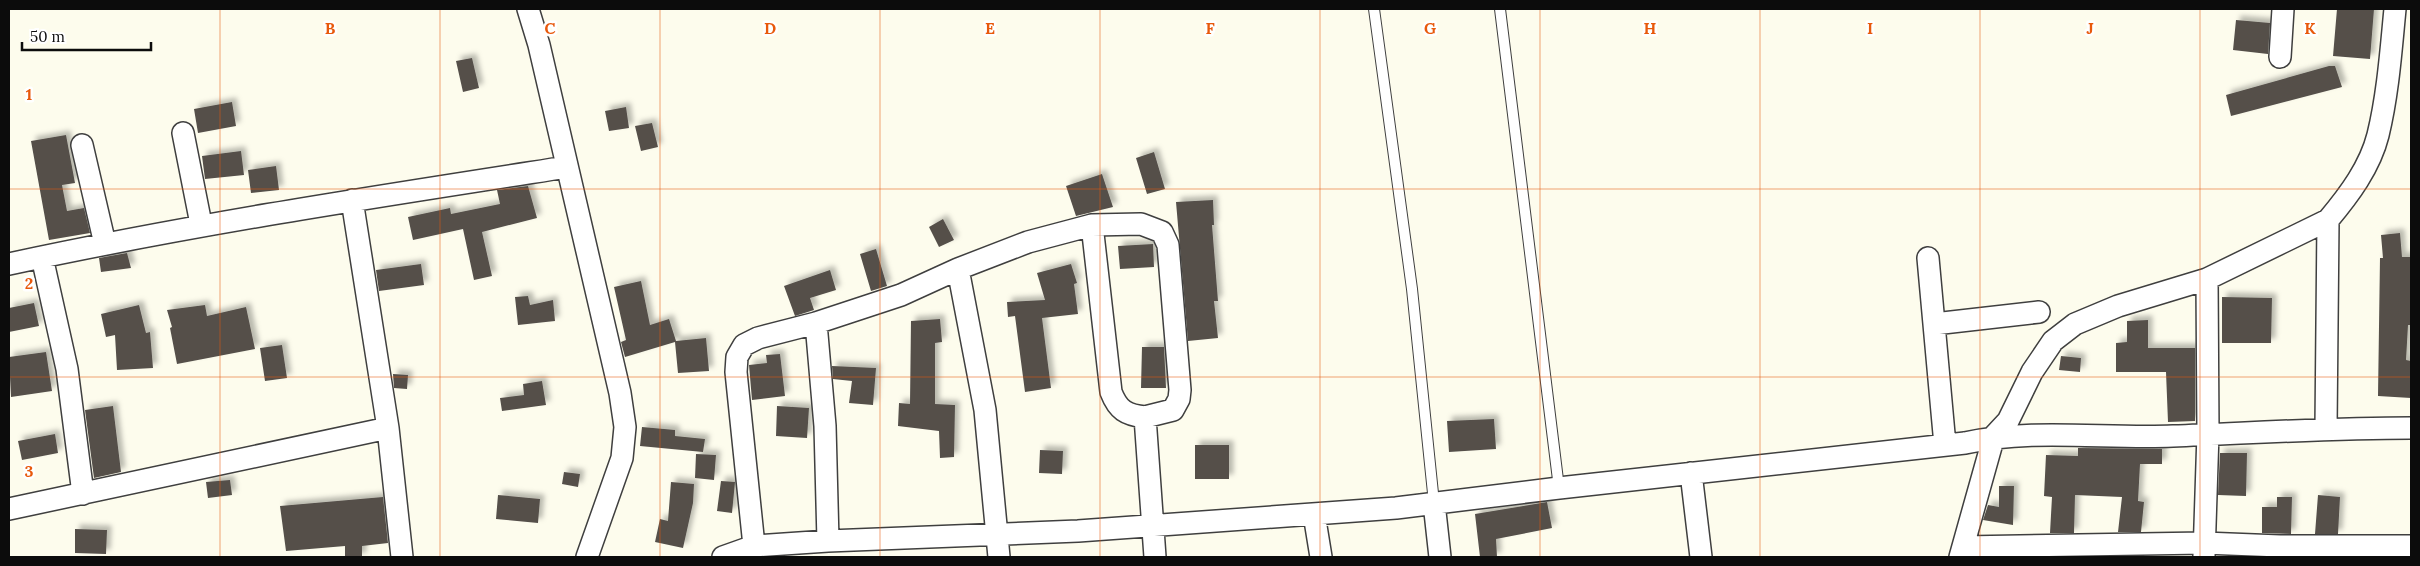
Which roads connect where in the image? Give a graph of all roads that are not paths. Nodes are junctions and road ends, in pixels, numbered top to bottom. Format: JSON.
{"nodes":[{"id":1,"x":528,"y":9,"type":"edge"},
{"id":2,"x":1374,"y":9,"type":"edge"},
{"id":3,"x":1500,"y":9,"type":"edge"},
{"id":4,"x":2283,"y":9,"type":"edge"},
{"id":5,"x":2396,"y":9,"type":"edge"},
{"id":6,"x":2280,"y":57,"type":"dead end"},
{"id":7,"x":183,"y":133,"type":"dead end"},
{"id":8,"x":82,"y":144,"type":"dead end"},
{"id":9,"x":567,"y":167,"type":"junction"},
{"id":10,"x":352,"y":200,"type":"junction"},
{"id":11,"x":2328,"y":220,"type":"junction"},
{"id":12,"x":202,"y":224,"type":"junction"},
{"id":13,"x":1092,"y":225,"type":"junction"},
{"id":14,"x":105,"y":244,"type":"junction"},
{"id":15,"x":42,"y":257,"type":"junction"},
{"id":16,"x":1928,"y":258,"type":"dead end"},
{"id":17,"x":9,"y":264,"type":"edge"},
{"id":18,"x":958,"y":269,"type":"junction"},
{"id":19,"x":2207,"y":279,"type":"junction"},
{"id":20,"x":2038,"y":312,"type":"dead end"},
{"id":21,"x":816,"y":324,"type":"junction"},
{"id":22,"x":1934,"y":324,"type":"junction"},
{"id":23,"x":1145,"y":417,"type":"junction"},
{"id":24,"x":388,"y":428,"type":"junction"},
{"id":25,"x":2326,"y":428,"type":"junction"},
{"id":26,"x":2411,"y":428,"type":"edge"},
{"id":27,"x":2208,"y":433,"type":"junction"},
{"id":28,"x":1994,"y":436,"type":"junction"},
{"id":29,"x":1945,"y":445,"type":"junction"},
{"id":30,"x":1691,"y":474,"type":"junction"},
{"id":31,"x":1559,"y":488,"type":"junction"},
{"id":32,"x":83,"y":494,"type":"junction"},
{"id":33,"x":1434,"y":503,"type":"junction"},
{"id":34,"x":9,"y":509,"type":"edge"},
{"id":35,"x":1314,"y":514,"type":"junction"},
{"id":36,"x":1154,"y":527,"type":"junction"},
{"id":37,"x":998,"y":533,"type":"junction"},
{"id":38,"x":828,"y":541,"type":"junction"},
{"id":39,"x":754,"y":546,"type":"junction"},
{"id":40,"x":2411,"y":546,"type":"edge"},
{"id":41,"x":2204,"y":550,"type":"edge"},
{"id":42,"x":1962,"y":552,"type":"edge"},
{"id":43,"x":2329,"y":552,"type":"edge"},
{"id":44,"x":402,"y":557,"type":"edge"},
{"id":45,"x":587,"y":557,"type":"edge"},
{"id":46,"x":723,"y":557,"type":"edge"},
{"id":47,"x":1000,"y":557,"type":"edge"},
{"id":48,"x":1155,"y":557,"type":"edge"},
{"id":49,"x":1321,"y":557,"type":"edge"},
{"id":50,"x":1440,"y":557,"type":"edge"},
{"id":51,"x":1701,"y":557,"type":"edge"}],
"edges":[{"from":1,"to":9,"type":"street"},
{"from":2,"to":33,"type":"lane"},
{"from":3,"to":31,"type":"lane"},
{"from":4,"to":6,"type":"street"},
{"from":5,"to":11,"type":"street"},
{"from":7,"to":12,"type":"street"},
{"from":8,"to":14,"type":"street"},
{"from":9,"to":10,"type":"street"},
{"from":9,"to":45,"type":"street"},
{"from":10,"to":12,"type":"street"},
{"from":10,"to":24,"type":"street"},
{"from":11,"to":19,"type":"street"},
{"from":11,"to":25,"type":"street"},
{"from":12,"to":14,"type":"street"},
{"from":13,"to":18,"type":"street"},
{"from":13,"to":23,"type":"street"},
{"from":13,"to":23,"type":"street"},
{"from":14,"to":15,"type":"street"},
{"from":15,"to":17,"type":"street"},
{"from":15,"to":32,"type":"street"},
{"from":16,"to":22,"type":"street"},
{"from":18,"to":21,"type":"street"},
{"from":18,"to":37,"type":"street"},
{"from":19,"to":27,"type":"street"},
{"from":19,"to":28,"type":"street"},
{"from":20,"to":22,"type":"street"},
{"from":21,"to":38,"type":"street"},
{"from":21,"to":39,"type":"street"},
{"from":22,"to":29,"type":"street"},
{"from":23,"to":36,"type":"street"},
{"from":24,"to":32,"type":"street"},
{"from":24,"to":44,"type":"street"},
{"from":25,"to":26,"type":"street"},
{"from":25,"to":27,"type":"street"},
{"from":27,"to":28,"type":"street"},
{"from":27,"to":41,"type":"street"},
{"from":28,"to":29,"type":"street"},
{"from":28,"to":42,"type":"street"},
{"from":29,"to":30,"type":"street"},
{"from":30,"to":31,"type":"street"},
{"from":30,"to":51,"type":"street"},
{"from":31,"to":33,"type":"street"},
{"from":32,"to":34,"type":"street"},
{"from":33,"to":35,"type":"street"},
{"from":33,"to":50,"type":"street"},
{"from":35,"to":36,"type":"street"},
{"from":35,"to":49,"type":"street"},
{"from":36,"to":37,"type":"street"},
{"from":36,"to":48,"type":"street"},
{"from":37,"to":38,"type":"street"},
{"from":37,"to":47,"type":"street"},
{"from":38,"to":39,"type":"street"},
{"from":39,"to":46,"type":"street"},
{"from":40,"to":43,"type":"street"},
{"from":41,"to":42,"type":"street"},
{"from":41,"to":43,"type":"street"}]}
